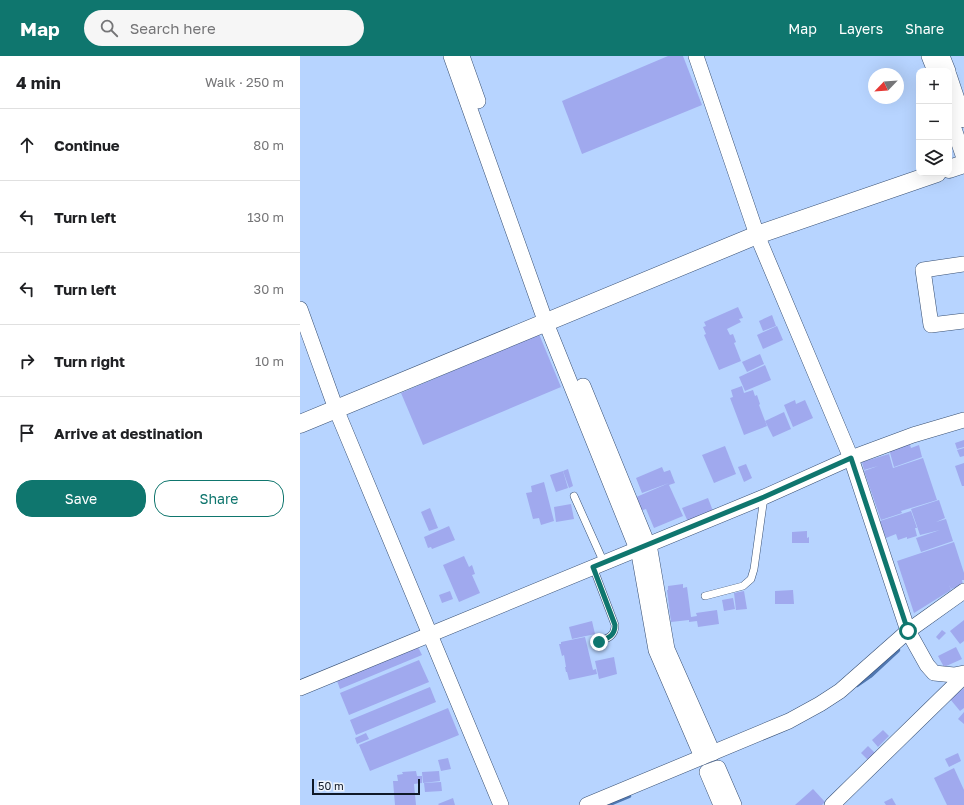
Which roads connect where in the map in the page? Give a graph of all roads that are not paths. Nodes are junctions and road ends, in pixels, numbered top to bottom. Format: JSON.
{"nodes":[{"id":1,"x":451,"y":56,"type":"edge"},
{"id":2,"x":462,"y":56,"type":"edge"},
{"id":3,"x":696,"y":56,"type":"edge"},
{"id":4,"x":930,"y":56,"type":"edge"},
{"id":5,"x":942,"y":56,"type":"edge"},
{"id":6,"x":934,"y":68,"type":"edge"},
{"id":7,"x":947,"y":68,"type":"edge"},
{"id":8,"x":952,"y":84,"type":"edge"},
{"id":9,"x":964,"y":120,"type":"edge"},
{"id":10,"x":952,"y":123,"type":"edge"},
{"id":11,"x":964,"y":158,"type":"edge"},
{"id":12,"x":964,"y":164,"type":"edge"},
{"id":13,"x":952,"y":168,"type":"edge"},
{"id":14,"x":928,"y":176,"type":"edge"},
{"id":15,"x":758,"y":235,"type":"junction"},
{"id":16,"x":964,"y":264,"type":"edge"},
{"id":17,"x":300,"y":309,"type":"edge"},
{"id":18,"x":550,"y":321,"type":"junction"},
{"id":19,"x":964,"y":321,"type":"edge"},
{"id":20,"x":336,"y":409,"type":"junction"},
{"id":21,"x":964,"y":420,"type":"edge"},
{"id":22,"x":300,"y":424,"type":"edge"},
{"id":23,"x":851,"y":458,"type":"junction"},
{"id":24,"x":574,"y":496,"type":"dead end"},
{"id":25,"x":764,"y":497,"type":"junction"},
{"id":26,"x":642,"y":547,"type":"junction"},
{"id":27,"x":598,"y":565,"type":"junction"},
{"id":28,"x":964,"y":591,"type":"edge"},
{"id":29,"x":705,"y":596,"type":"dead end"},
{"id":30,"x":908,"y":631,"type":"junction"},
{"id":31,"x":430,"y":635,"type":"junction"},
{"id":32,"x":599,"y":642,"type":"dead end"},
{"id":33,"x":964,"y":673,"type":"edge"},
{"id":34,"x":964,"y":676,"type":"edge"},
{"id":35,"x":300,"y":688,"type":"edge"},
{"id":36,"x":707,"y":755,"type":"junction"},
{"id":37,"x":713,"y":770,"type":"junction"},
{"id":38,"x":501,"y":805,"type":"edge"},
{"id":39,"x":588,"y":805,"type":"edge"},
{"id":40,"x":721,"y":805,"type":"edge"},
{"id":41,"x":734,"y":805,"type":"edge"},
{"id":42,"x":832,"y":805,"type":"edge"}],
"edges":[{"from":1,"to":18,"type":"street"},
{"from":2,"to":18,"type":"street"},
{"from":3,"to":15,"type":"street"},
{"from":4,"to":6,"type":"street"},
{"from":5,"to":7,"type":"street"},
{"from":8,"to":9,"type":"street"},
{"from":10,"to":11,"type":"street"},
{"from":12,"to":13,"type":"street"},
{"from":14,"to":15,"type":"street"},
{"from":15,"to":18,"type":"street"},
{"from":15,"to":23,"type":"street"},
{"from":16,"to":19,"type":"street"},
{"from":17,"to":20,"type":"street"},
{"from":18,"to":20,"type":"street"},
{"from":18,"to":26,"type":"street"},
{"from":20,"to":22,"type":"street"},
{"from":20,"to":31,"type":"street"},
{"from":21,"to":23,"type":"street"},
{"from":23,"to":25,"type":"street"},
{"from":23,"to":30,"type":"street"},
{"from":24,"to":27,"type":"lane"},
{"from":25,"to":26,"type":"street"},
{"from":25,"to":29,"type":"lane"},
{"from":26,"to":27,"type":"street"},
{"from":26,"to":36,"type":"street"},
{"from":27,"to":31,"type":"street"},
{"from":27,"to":32,"type":"lane"},
{"from":28,"to":30,"type":"street"},
{"from":30,"to":33,"type":"street"},
{"from":30,"to":36,"type":"street"},
{"from":31,"to":35,"type":"street"},
{"from":31,"to":38,"type":"street"},
{"from":34,"to":42,"type":"street"},
{"from":36,"to":37,"type":"street"},
{"from":36,"to":39,"type":"street"},
{"from":37,"to":40,"type":"street"},
{"from":37,"to":41,"type":"street"}]}
